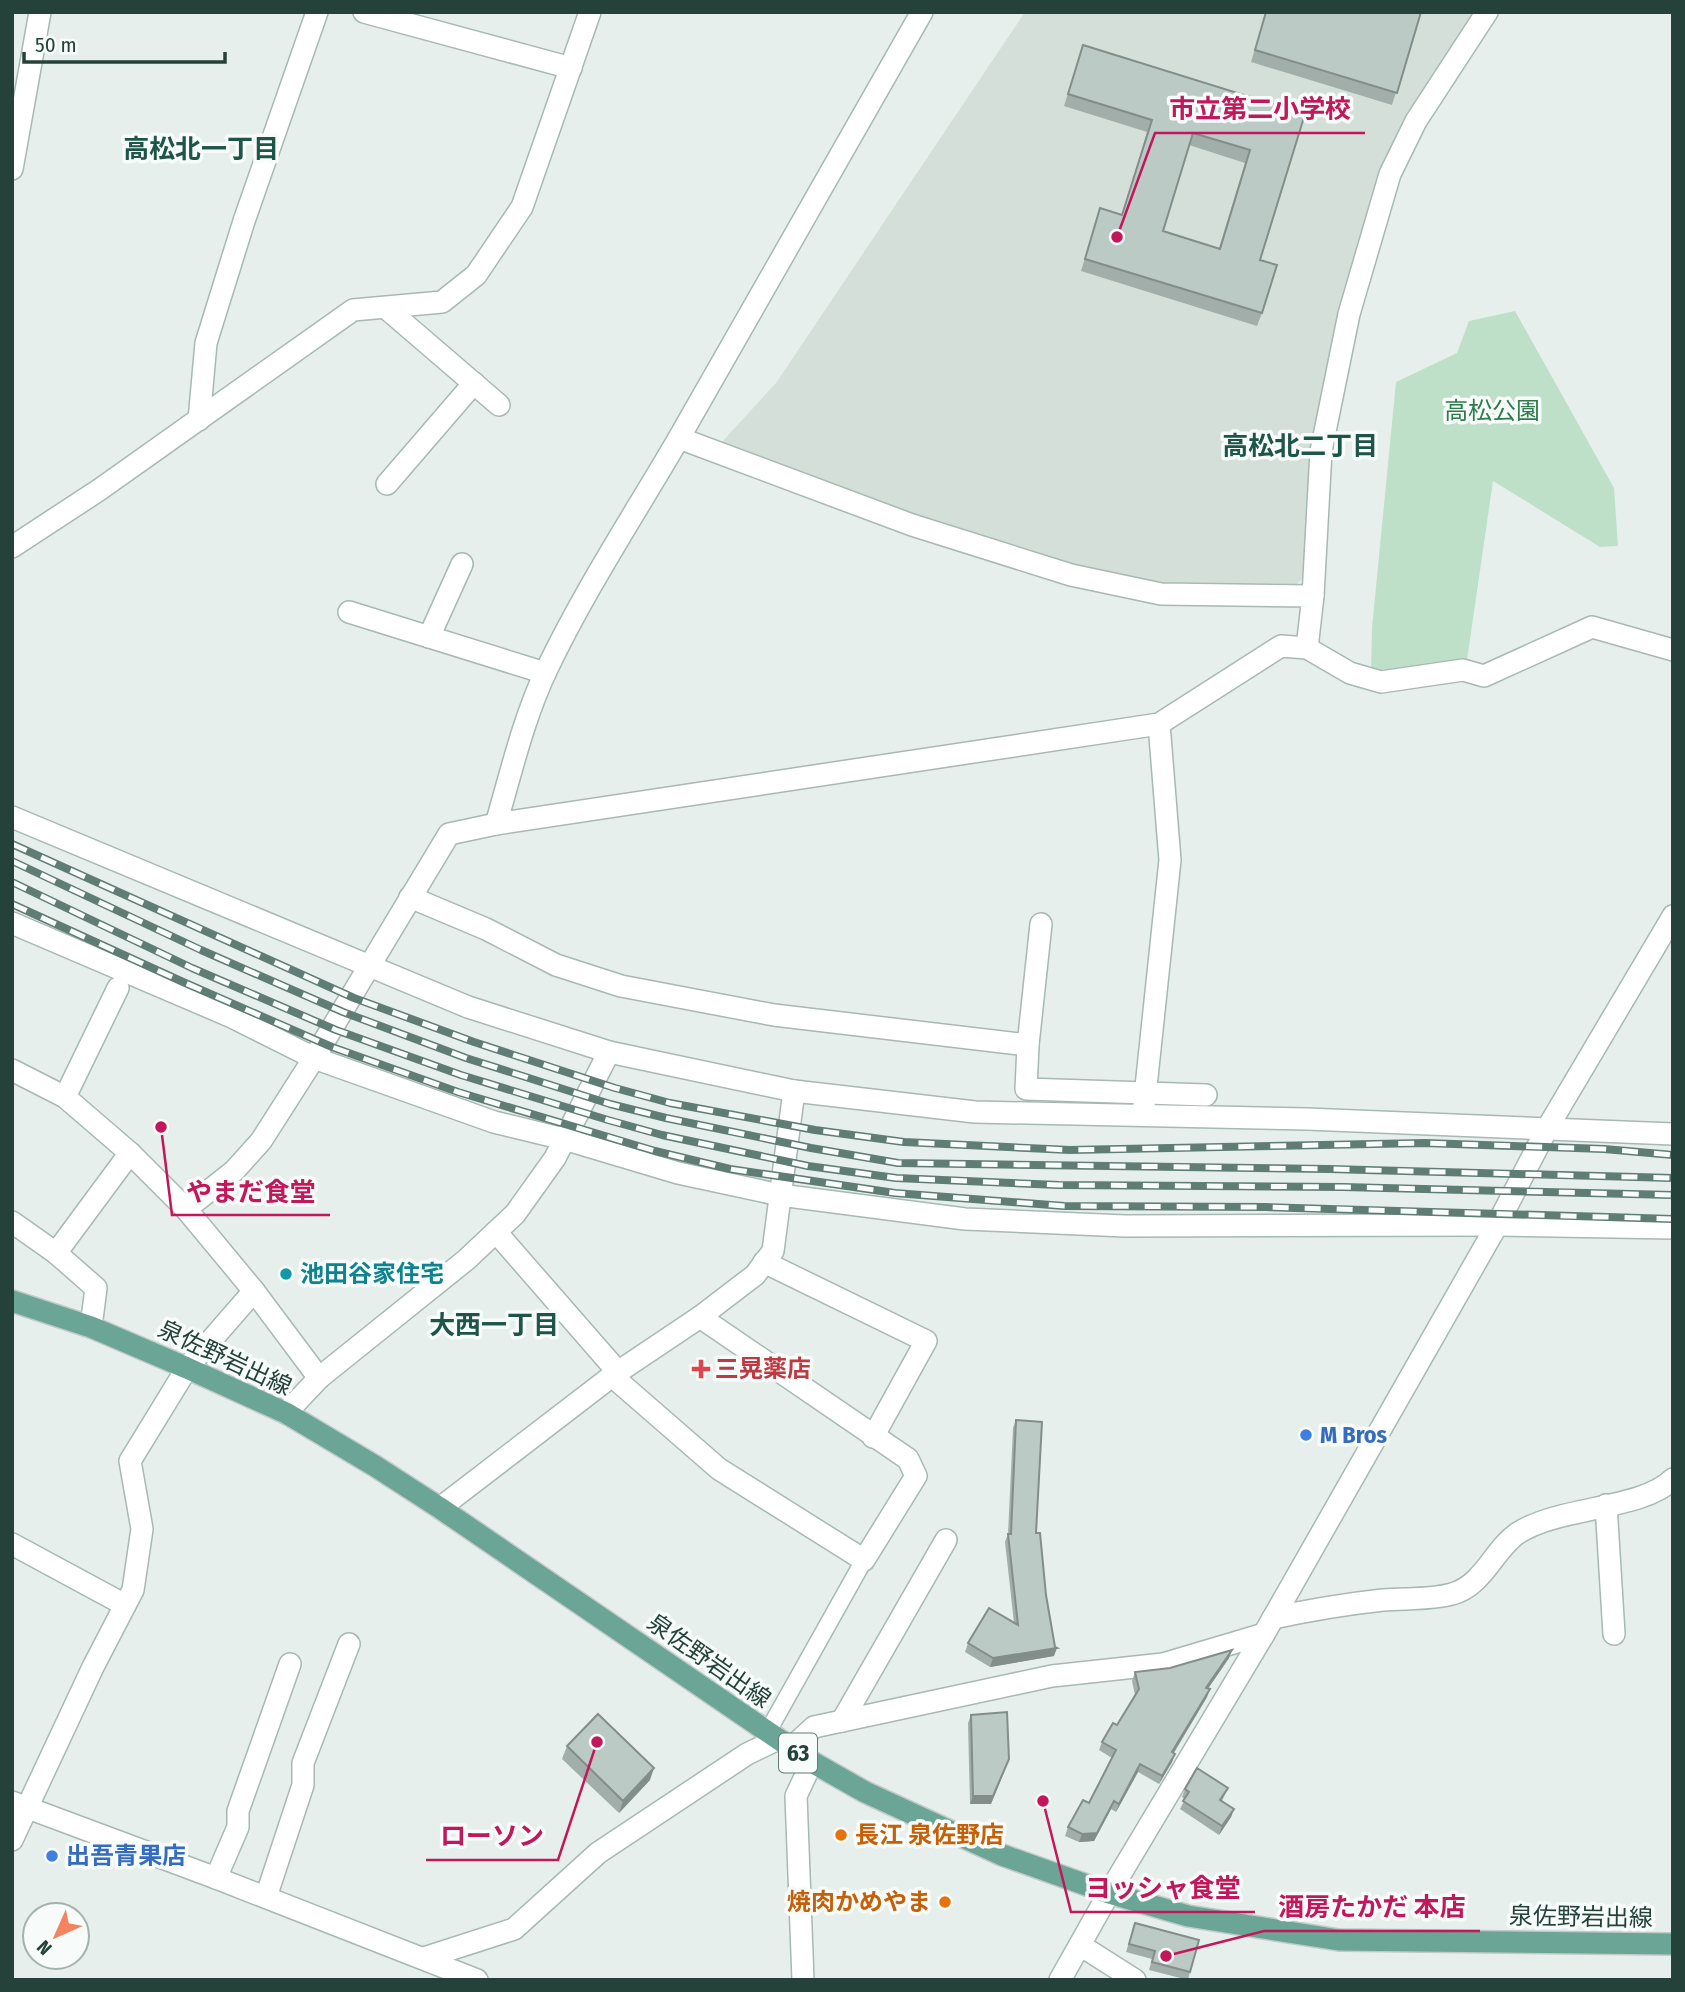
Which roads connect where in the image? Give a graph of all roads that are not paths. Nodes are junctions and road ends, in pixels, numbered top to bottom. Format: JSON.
{"nodes":[{"id":1,"x":40,"y":12,"type":"edge"},
{"id":2,"x":317,"y":12,"type":"edge"},
{"id":3,"x":364,"y":12,"type":"edge"},
{"id":4,"x":590,"y":12,"type":"edge"},
{"id":5,"x":922,"y":12,"type":"edge"},
{"id":6,"x":1487,"y":12,"type":"edge"},
{"id":7,"x":571,"y":68,"type":"junction"},
{"id":8,"x":12,"y":169,"type":"edge"},
{"id":9,"x":386,"y":308,"type":"junction"},
{"id":10,"x":474,"y":383,"type":"junction"},
{"id":11,"x":499,"y":405,"type":"dead end"},
{"id":12,"x":199,"y":420,"type":"junction"},
{"id":13,"x":679,"y":438,"type":"junction"},
{"id":14,"x":387,"y":484,"type":"dead end"},
{"id":15,"x":12,"y":547,"type":"edge"},
{"id":16,"x":462,"y":564,"type":"dead end"},
{"id":17,"x":1312,"y":596,"type":"junction"},
{"id":18,"x":349,"y":612,"type":"dead end"},
{"id":19,"x":429,"y":637,"type":"junction"},
{"id":20,"x":1307,"y":648,"type":"junction"},
{"id":21,"x":1673,"y":650,"type":"edge"},
{"id":22,"x":545,"y":673,"type":"junction"},
{"id":23,"x":1159,"y":724,"type":"junction"},
{"id":24,"x":12,"y":817,"type":"edge"},
{"id":25,"x":496,"y":824,"type":"junction"},
{"id":26,"x":410,"y":897,"type":"junction"},
{"id":27,"x":1673,"y":916,"type":"edge"},
{"id":28,"x":12,"y":923,"type":"edge"},
{"id":29,"x":1041,"y":924,"type":"dead end"},
{"id":30,"x":368,"y":966,"type":"junction"},
{"id":31,"x":118,"y":988,"type":"dead end"},
{"id":32,"x":1028,"y":1045,"type":"junction"},
{"id":33,"x":609,"y":1052,"type":"junction"},
{"id":34,"x":314,"y":1058,"type":"junction"},
{"id":35,"x":12,"y":1070,"type":"edge"},
{"id":36,"x":794,"y":1091,"type":"junction"},
{"id":37,"x":1146,"y":1094,"type":"junction"},
{"id":38,"x":1206,"y":1095,"type":"dead end"},
{"id":39,"x":65,"y":1097,"type":"junction"},
{"id":40,"x":1143,"y":1115,"type":"junction"},
{"id":41,"x":1548,"y":1127,"type":"junction"},
{"id":42,"x":1673,"y":1134,"type":"edge"},
{"id":43,"x":564,"y":1139,"type":"junction"},
{"id":44,"x":130,"y":1153,"type":"junction"},
{"id":45,"x":780,"y":1195,"type":"junction"},
{"id":46,"x":186,"y":1209,"type":"junction"},
{"id":47,"x":12,"y":1222,"type":"edge"},
{"id":48,"x":1497,"y":1225,"type":"junction"},
{"id":49,"x":1673,"y":1228,"type":"edge"},
{"id":50,"x":496,"y":1232,"type":"junction"},
{"id":51,"x":56,"y":1253,"type":"junction"},
{"id":52,"x":764,"y":1262,"type":"junction"},
{"id":53,"x":254,"y":1292,"type":"junction"},
{"id":54,"x":12,"y":1301,"type":"edge"},
{"id":55,"x":700,"y":1317,"type":"junction"},
{"id":56,"x":90,"y":1327,"type":"junction"},
{"id":57,"x":187,"y":1368,"type":"junction"},
{"id":58,"x":615,"y":1374,"type":"junction"},
{"id":59,"x":319,"y":1378,"type":"junction"},
{"id":60,"x":286,"y":1413,"type":"junction"},
{"id":61,"x":873,"y":1437,"type":"junction"},
{"id":62,"x":1673,"y":1479,"type":"edge"},
{"id":63,"x":1606,"y":1505,"type":"junction"},
{"id":64,"x":440,"y":1508,"type":"junction"},
{"id":65,"x":946,"y":1540,"type":"dead end"},
{"id":66,"x":12,"y":1544,"type":"edge"},
{"id":67,"x":864,"y":1560,"type":"junction"},
{"id":68,"x":125,"y":1605,"type":"junction"},
{"id":69,"x":1268,"y":1626,"type":"junction"},
{"id":70,"x":1614,"y":1634,"type":"dead end"},
{"id":71,"x":349,"y":1644,"type":"dead end"},
{"id":72,"x":290,"y":1664,"type":"dead end"},
{"id":73,"x":842,"y":1721,"type":"junction"},
{"id":74,"x":778,"y":1740,"type":"junction"},
{"id":75,"x":812,"y":1762,"type":"junction"},
{"id":76,"x":20,"y":1805,"type":"edge"},
{"id":77,"x":12,"y":1840,"type":"edge"},
{"id":78,"x":216,"y":1878,"type":"junction"},
{"id":79,"x":1109,"y":1893,"type":"junction"},
{"id":80,"x":266,"y":1897,"type":"junction"},
{"id":81,"x":1673,"y":1944,"type":"edge"},
{"id":82,"x":1080,"y":1945,"type":"junction"},
{"id":83,"x":424,"y":1958,"type":"junction"},
{"id":84,"x":477,"y":1980,"type":"edge"},
{"id":85,"x":803,"y":1980,"type":"edge"},
{"id":86,"x":1060,"y":1980,"type":"edge"},
{"id":87,"x":1135,"y":1980,"type":"edge"}],
"edges":[{"from":1,"to":8,"type":"street"},
{"from":2,"to":12,"type":"street"},
{"from":3,"to":7,"type":"street"},
{"from":4,"to":7,"type":"street"},
{"from":5,"to":13,"type":"street"},
{"from":6,"to":17,"type":"street"},
{"from":7,"to":9,"type":"street"},
{"from":9,"to":10,"type":"street"},
{"from":9,"to":12,"type":"street"},
{"from":10,"to":11,"type":"street"},
{"from":10,"to":14,"type":"street"},
{"from":12,"to":15,"type":"street"},
{"from":13,"to":17,"type":"street"},
{"from":13,"to":22,"type":"street"},
{"from":16,"to":19,"type":"street"},
{"from":17,"to":20,"type":"street"},
{"from":18,"to":19,"type":"street"},
{"from":19,"to":22,"type":"street"},
{"from":20,"to":21,"type":"street"},
{"from":20,"to":23,"type":"street"},
{"from":22,"to":25,"type":"street"},
{"from":23,"to":25,"type":"street"},
{"from":23,"to":37,"type":"street"},
{"from":24,"to":30,"type":"street"},
{"from":25,"to":26,"type":"street"},
{"from":26,"to":30,"type":"street"},
{"from":26,"to":32,"type":"street"},
{"from":27,"to":41,"type":"street"},
{"from":28,"to":34,"type":"street"},
{"from":29,"to":32,"type":"street"},
{"from":30,"to":33,"type":"street"},
{"from":30,"to":34,"type":"street"},
{"from":31,"to":39,"type":"street"},
{"from":32,"to":37,"type":"street"},
{"from":33,"to":36,"type":"street"},
{"from":33,"to":43,"type":"street"},
{"from":34,"to":43,"type":"street"},
{"from":34,"to":46,"type":"street"},
{"from":35,"to":39,"type":"street"},
{"from":36,"to":40,"type":"street"},
{"from":36,"to":45,"type":"street"},
{"from":37,"to":38,"type":"street"},
{"from":37,"to":40,"type":"street"},
{"from":39,"to":44,"type":"street"},
{"from":40,"to":41,"type":"street"},
{"from":41,"to":42,"type":"street"},
{"from":41,"to":48,"type":"street"},
{"from":43,"to":45,"type":"street"},
{"from":43,"to":50,"type":"street"},
{"from":44,"to":46,"type":"street"},
{"from":44,"to":51,"type":"street"},
{"from":45,"to":48,"type":"street"},
{"from":45,"to":52,"type":"street"},
{"from":46,"to":53,"type":"street"},
{"from":47,"to":51,"type":"street"},
{"from":48,"to":49,"type":"street"},
{"from":48,"to":69,"type":"street"},
{"from":50,"to":58,"type":"street"},
{"from":50,"to":59,"type":"street"},
{"from":51,"to":56,"type":"street"},
{"from":52,"to":55,"type":"street"},
{"from":52,"to":61,"type":"street"},
{"from":53,"to":57,"type":"street"},
{"from":53,"to":59,"type":"street"},
{"from":54,"to":56,"type":"main road","name":"泉佐野岩出線","number":"63"},
{"from":55,"to":58,"type":"street"},
{"from":55,"to":61,"type":"street"},
{"from":56,"to":57,"type":"main road","name":"泉佐野岩出線","number":"63"},
{"from":57,"to":60,"type":"main road","name":"泉佐野岩出線","number":"63"},
{"from":57,"to":68,"type":"street"},
{"from":58,"to":64,"type":"street"},
{"from":58,"to":67,"type":"street"},
{"from":59,"to":60,"type":"street"},
{"from":60,"to":64,"type":"main road","name":"泉佐野岩出線","number":"63"},
{"from":61,"to":67,"type":"street"},
{"from":62,"to":63,"type":"street"},
{"from":63,"to":69,"type":"street"},
{"from":63,"to":70,"type":"street"},
{"from":64,"to":74,"type":"main road","name":"泉佐野岩出線","number":"63"},
{"from":65,"to":73,"type":"street"},
{"from":66,"to":68,"type":"street"},
{"from":67,"to":74,"type":"lane"},
{"from":68,"to":76,"type":"street"},
{"from":69,"to":73,"type":"street"},
{"from":69,"to":79,"type":"street"},
{"from":71,"to":80,"type":"street"},
{"from":72,"to":78,"type":"street"},
{"from":73,"to":74,"type":"street"},
{"from":74,"to":75,"type":"main road","name":"泉佐野岩出線","number":"63"},
{"from":74,"to":83,"type":"street"},
{"from":75,"to":79,"type":"main road","name":"泉佐野岩出線","number":"63"},
{"from":75,"to":85,"type":"street"},
{"from":76,"to":77,"type":"street"},
{"from":76,"to":78,"type":"street"},
{"from":78,"to":80,"type":"street"},
{"from":79,"to":81,"type":"main road","name":"泉佐野岩出線","number":"63"},
{"from":79,"to":82,"type":"street"},
{"from":80,"to":83,"type":"street"},
{"from":82,"to":86,"type":"street"},
{"from":82,"to":87,"type":"street"},
{"from":83,"to":84,"type":"street"}]}
